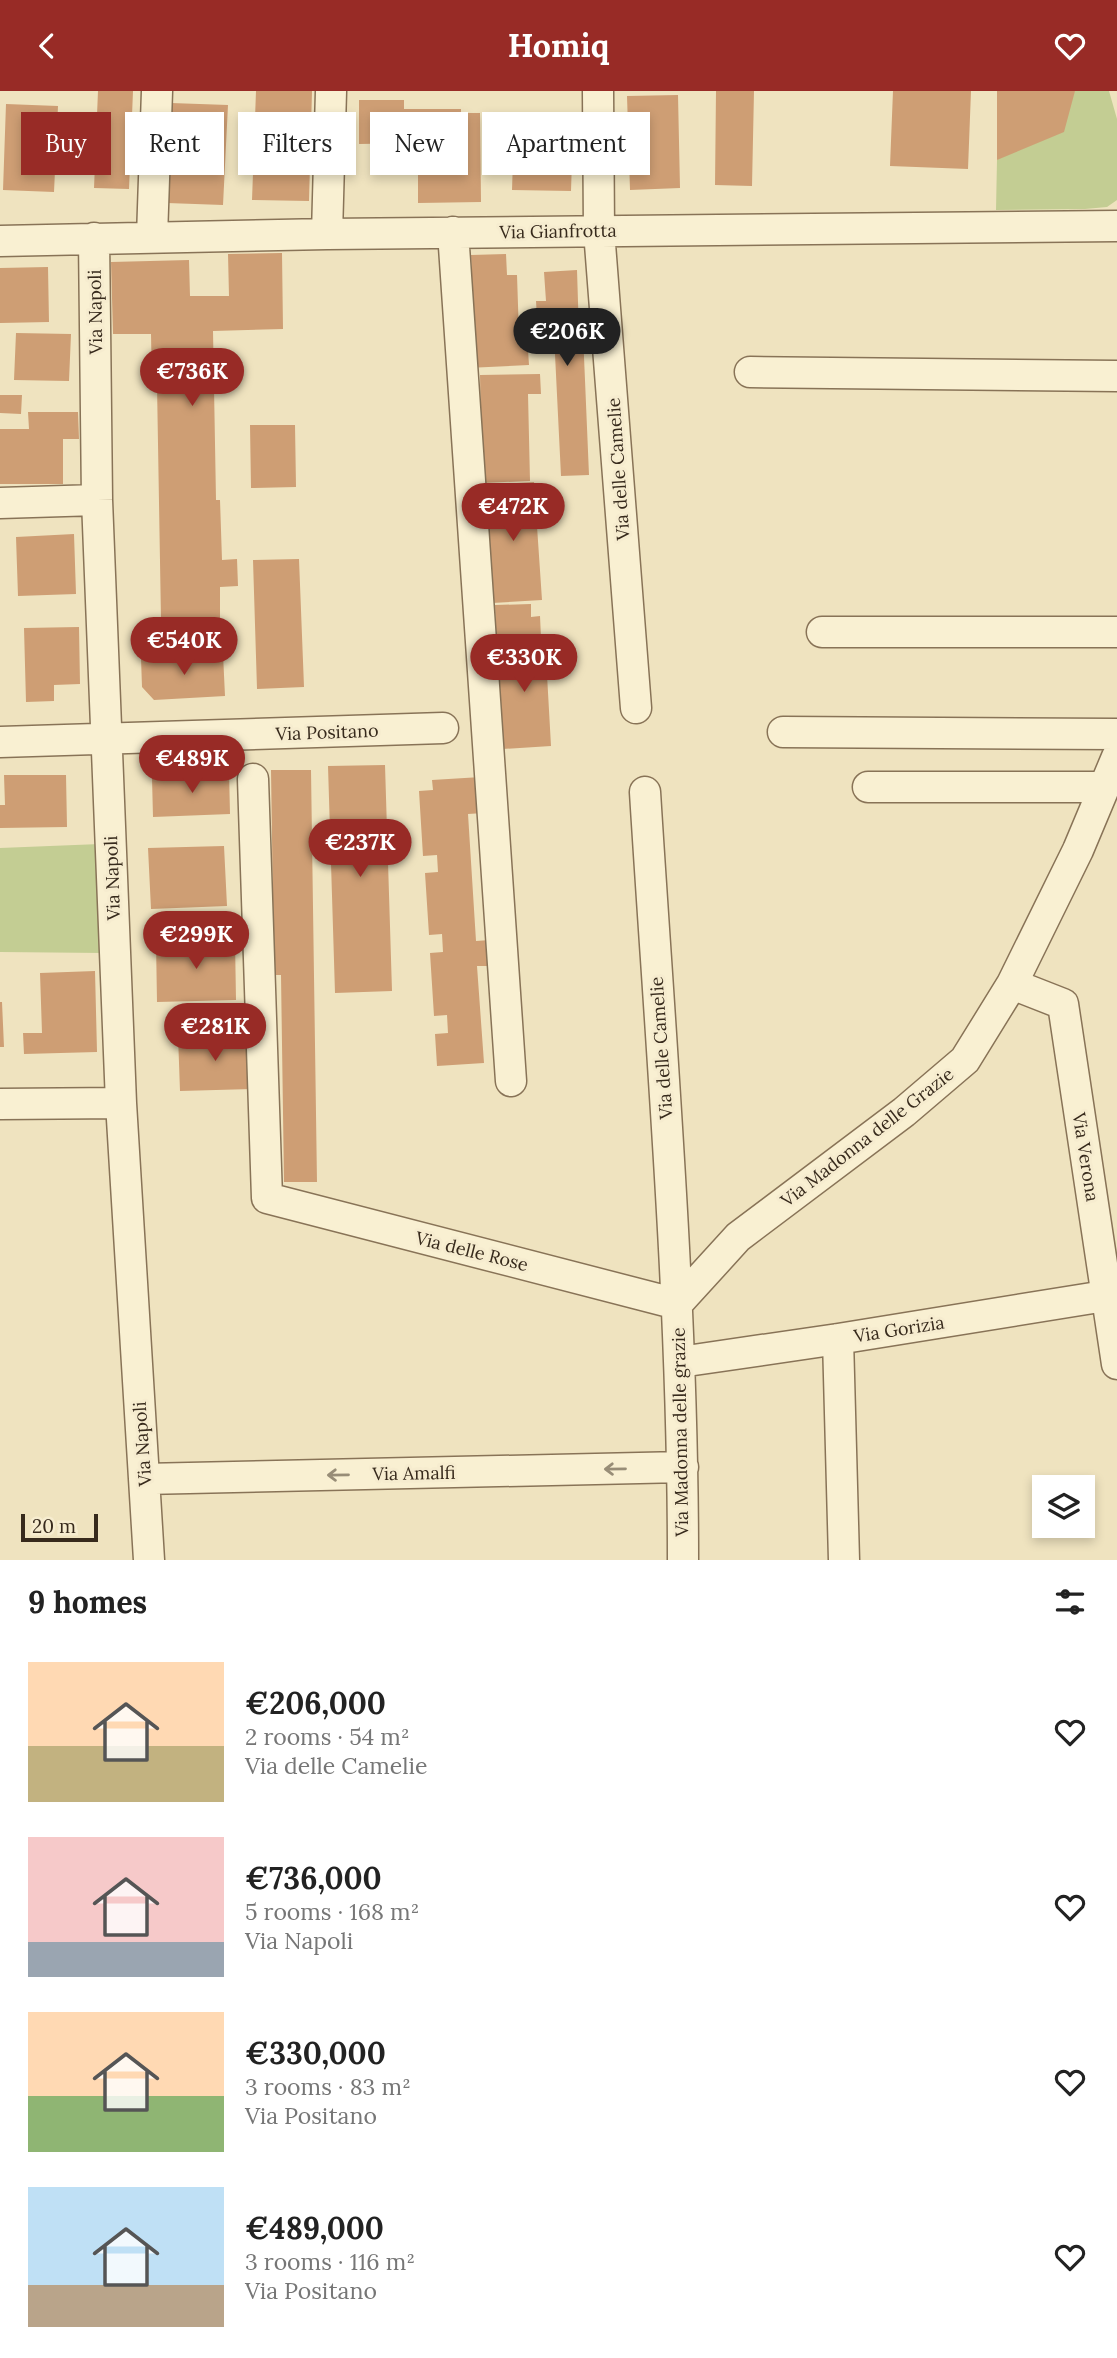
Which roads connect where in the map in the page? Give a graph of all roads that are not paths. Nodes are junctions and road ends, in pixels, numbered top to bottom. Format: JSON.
{"nodes":[{"id":1,"x":157,"y":91,"type":"edge"},
{"id":2,"x":331,"y":91,"type":"edge"},
{"id":3,"x":598,"y":91,"type":"edge"},
{"id":4,"x":1117,"y":226,"type":"edge"},
{"id":5,"x":599,"y":230,"type":"junction"},
{"id":6,"x":453,"y":232,"type":"junction"},
{"id":7,"x":327,"y":234,"type":"junction"},
{"id":8,"x":152,"y":237,"type":"junction"},
{"id":9,"x":94,"y":238,"type":"junction"},
{"id":10,"x":0,"y":241,"type":"edge"},
{"id":11,"x":750,"y":372,"type":"dead end"},
{"id":12,"x":1117,"y":376,"type":"edge"},
{"id":13,"x":97,"y":500,"type":"junction"},
{"id":14,"x":0,"y":503,"type":"edge"},
{"id":15,"x":822,"y":632,"type":"dead end"},
{"id":16,"x":1117,"y":632,"type":"edge"},
{"id":17,"x":636,"y":708,"type":"dead end"},
{"id":18,"x":443,"y":729,"type":"dead end"},
{"id":19,"x":783,"y":732,"type":"dead end"},
{"id":20,"x":1117,"y":734,"type":"edge"},
{"id":21,"x":107,"y":738,"type":"junction"},
{"id":22,"x":0,"y":742,"type":"edge"},
{"id":23,"x":1117,"y":757,"type":"edge"},
{"id":24,"x":253,"y":779,"type":"dead end"},
{"id":25,"x":869,"y":787,"type":"dead end"},
{"id":26,"x":1105,"y":787,"type":"junction"},
{"id":27,"x":645,"y":792,"type":"dead end"},
{"id":28,"x":1012,"y":984,"type":"junction"},
{"id":29,"x":511,"y":1081,"type":"dead end"},
{"id":30,"x":121,"y":1103,"type":"junction"},
{"id":31,"x":0,"y":1104,"type":"edge"},
{"id":32,"x":1112,"y":1295,"type":"edge"},
{"id":33,"x":677,"y":1304,"type":"junction"},
{"id":34,"x":838,"y":1339,"type":"junction"},
{"id":35,"x":680,"y":1362,"type":"junction"},
{"id":36,"x":1117,"y":1364,"type":"edge"},
{"id":37,"x":683,"y":1467,"type":"junction"},
{"id":38,"x":144,"y":1479,"type":"junction"},
{"id":39,"x":149,"y":1560,"type":"edge"},
{"id":40,"x":683,"y":1560,"type":"edge"},
{"id":41,"x":844,"y":1560,"type":"edge"}],
"edges":[{"from":1,"to":8,"type":"street"},
{"from":2,"to":7,"type":"street"},
{"from":3,"to":5,"type":"street","name":"Via delle Camelie"},
{"from":4,"to":5,"type":"street","name":"Via Gianfrotta"},
{"from":5,"to":6,"type":"street","name":"Via Gianfrotta"},
{"from":5,"to":17,"type":"street","name":"Via delle Camelie"},
{"from":6,"to":7,"type":"street","name":"Via Gianfrotta"},
{"from":6,"to":29,"type":"street"},
{"from":7,"to":8,"type":"street","name":"Via Gianfrotta"},
{"from":8,"to":9,"type":"street","name":"Via Gianfrotta"},
{"from":9,"to":10,"type":"street","name":"Via Gianfrotta"},
{"from":9,"to":13,"type":"street","name":"Via Napoli"},
{"from":11,"to":12,"type":"street"},
{"from":13,"to":14,"type":"street"},
{"from":13,"to":21,"type":"street","name":"Via Napoli"},
{"from":15,"to":16,"type":"street"},
{"from":18,"to":21,"type":"street","name":"Via Positano"},
{"from":19,"to":20,"type":"street"},
{"from":21,"to":22,"type":"street","name":"Via Positano"},
{"from":21,"to":30,"type":"street","name":"Via Napoli"},
{"from":23,"to":26,"type":"street","name":"Via Madonna delle Grazie"},
{"from":24,"to":33,"type":"street","name":"Via delle Rose"},
{"from":25,"to":26,"type":"street"},
{"from":26,"to":28,"type":"street","name":"Via Madonna delle Grazie"},
{"from":27,"to":33,"type":"street","name":"Via delle Camelie"},
{"from":28,"to":32,"type":"street","name":"Via Verona"},
{"from":28,"to":33,"type":"street","name":"Via Madonna delle Grazie"},
{"from":30,"to":31,"type":"street"},
{"from":30,"to":38,"type":"street","name":"Via Napoli"},
{"from":32,"to":34,"type":"street","name":"Via Gorizia"},
{"from":32,"to":36,"type":"street","name":"Via Verona"},
{"from":33,"to":35,"type":"street","name":"Via Madonna delle grazie"},
{"from":34,"to":35,"type":"street","name":"Via Gorizia"},
{"from":34,"to":41,"type":"street"},
{"from":35,"to":37,"type":"street","name":"Via Madonna delle grazie"},
{"from":37,"to":38,"type":"street","name":"Via Amalfi","one_way":true},
{"from":37,"to":40,"type":"street","name":"Via Madonna delle grazie"},
{"from":38,"to":39,"type":"street","name":"Via Napoli"}]}
